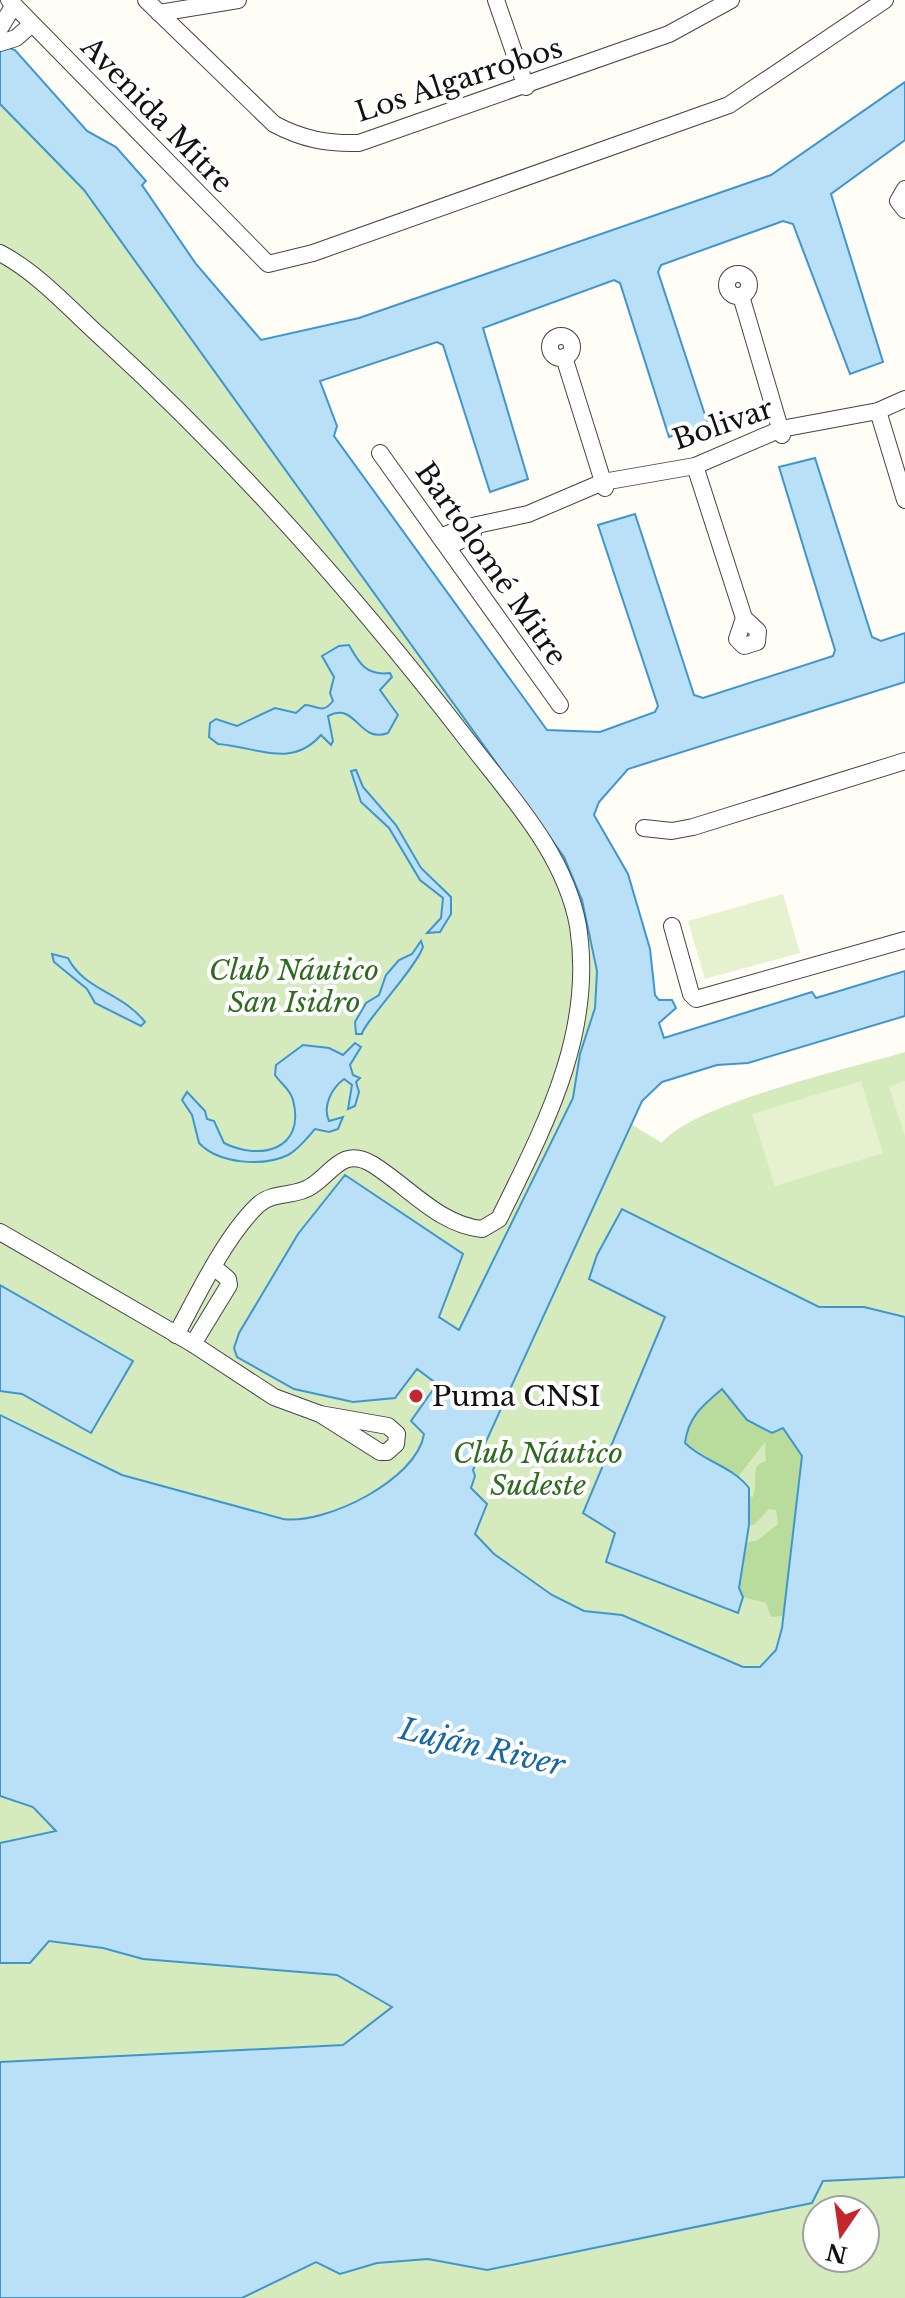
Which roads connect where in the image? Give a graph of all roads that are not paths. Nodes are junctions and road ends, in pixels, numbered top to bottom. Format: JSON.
{"nodes":[{"id":1,"x":146,"y":0,"type":"edge"},
{"id":2,"x":238,"y":0,"type":"edge"},
{"id":3,"x":496,"y":0,"type":"edge"},
{"id":4,"x":731,"y":0,"type":"edge"},
{"id":5,"x":885,"y":0,"type":"edge"},
{"id":6,"x":11,"y":2,"type":"edge"},
{"id":7,"x":159,"y":13,"type":"junction"},
{"id":8,"x":32,"y":24,"type":"junction"},
{"id":9,"x":0,"y":28,"type":"edge"},
{"id":10,"x":0,"y":43,"type":"edge"},
{"id":11,"x":526,"y":87,"type":"junction"},
{"id":12,"x":905,"y":189,"type":"edge"},
{"id":13,"x":905,"y":210,"type":"edge"},
{"id":14,"x":0,"y":253,"type":"edge"},
{"id":15,"x":741,"y":296,"type":"dead end"},
{"id":16,"x":564,"y":357,"type":"dead end"},
{"id":17,"x":905,"y":399,"type":"edge"},
{"id":18,"x":905,"y":406,"type":"edge"},
{"id":19,"x":879,"y":414,"type":"junction"},
{"id":20,"x":782,"y":432,"type":"junction"},
{"id":21,"x":380,"y":453,"type":"dead end"},
{"id":22,"x":696,"y":469,"type":"junction"},
{"id":23,"x":604,"y":485,"type":"junction"},
{"id":24,"x":905,"y":500,"type":"edge"},
{"id":25,"x":444,"y":542,"type":"junction"},
{"id":26,"x":745,"y":624,"type":"dead end"},
{"id":27,"x":560,"y":705,"type":"dead end"},
{"id":28,"x":905,"y":761,"type":"edge"},
{"id":29,"x":644,"y":828,"type":"dead end"},
{"id":30,"x":672,"y":926,"type":"dead end"},
{"id":31,"x":905,"y":940,"type":"edge"},
{"id":32,"x":0,"y":1232,"type":"edge"},
{"id":33,"x":215,"y":1268,"type":"junction"},
{"id":34,"x":176,"y":1335,"type":"junction"},
{"id":35,"x":193,"y":1344,"type":"junction"},
{"id":36,"x":320,"y":1414,"type":"dead end"}],
"edges":[{"from":1,"to":7,"type":"street","name":"Los Algarrobos"},
{"from":2,"to":7,"type":"street"},
{"from":3,"to":11,"type":"street"},
{"from":4,"to":11,"type":"street","name":"Los Algarrobos"},
{"from":5,"to":8,"type":"street","name":"Avenida Mitre"},
{"from":6,"to":8,"type":"street","name":"Avenida Mitre"},
{"from":6,"to":9,"type":"street"},
{"from":7,"to":11,"type":"street","name":"Los Algarrobos"},
{"from":8,"to":10,"type":"street"},
{"from":12,"to":13,"type":"street"},
{"from":14,"to":33,"type":"street"},
{"from":15,"to":20,"type":"street"},
{"from":16,"to":23,"type":"street"},
{"from":17,"to":19,"type":"street","name":"Bolivar"},
{"from":18,"to":19,"type":"street","name":"Bolivar"},
{"from":19,"to":20,"type":"street","name":"Bolivar"},
{"from":19,"to":24,"type":"street"},
{"from":20,"to":22,"type":"street","name":"Bolivar"},
{"from":21,"to":25,"type":"street","name":"Bartolomé Mitre"},
{"from":22,"to":23,"type":"street","name":"Bolivar"},
{"from":22,"to":26,"type":"street"},
{"from":23,"to":25,"type":"street","name":"Bolivar"},
{"from":25,"to":27,"type":"street","name":"Bartolomé Mitre"},
{"from":28,"to":29,"type":"street"},
{"from":30,"to":31,"type":"street"},
{"from":32,"to":34,"type":"street"},
{"from":33,"to":34,"type":"street"},
{"from":33,"to":35,"type":"street"},
{"from":34,"to":35,"type":"street"},
{"from":35,"to":36,"type":"street"}]}
